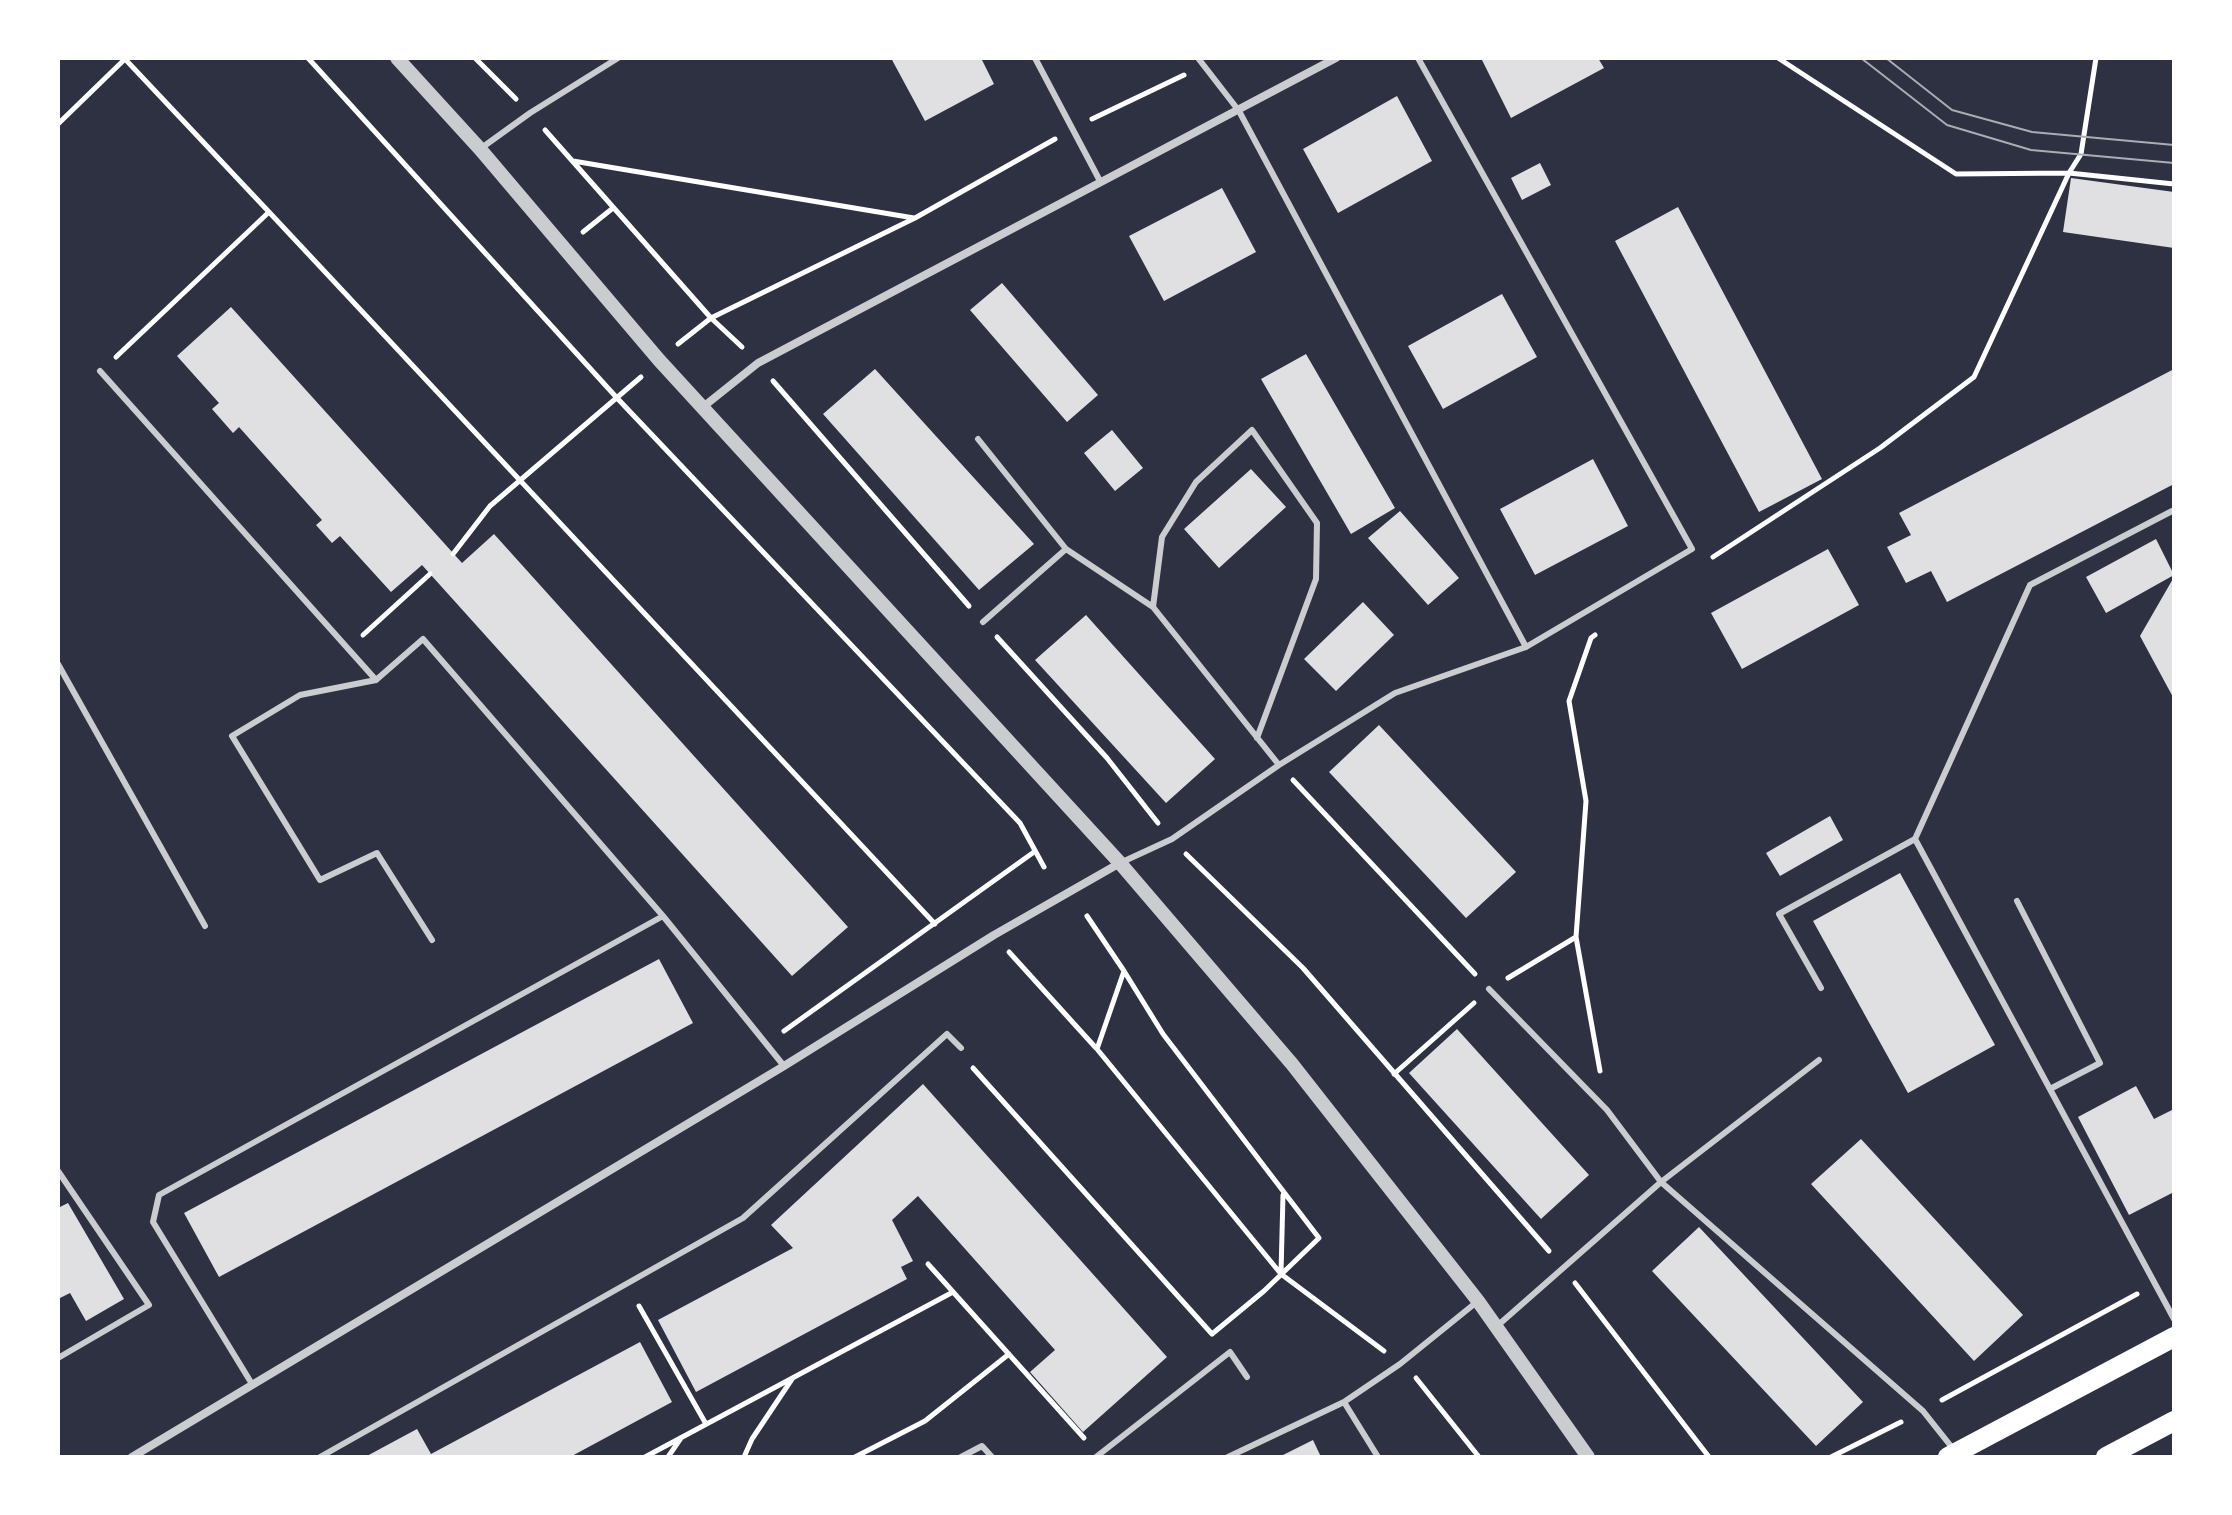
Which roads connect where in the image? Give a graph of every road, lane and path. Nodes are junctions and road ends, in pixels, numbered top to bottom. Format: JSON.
{"nodes":[{"id":1,"x":126,"y":58,"type":"edge"},
{"id":2,"x":308,"y":58,"type":"edge"},
{"id":3,"x":397,"y":58,"type":"edge"},
{"id":4,"x":475,"y":58,"type":"edge"},
{"id":5,"x":618,"y":58,"type":"edge"},
{"id":6,"x":1035,"y":58,"type":"edge"},
{"id":7,"x":1198,"y":58,"type":"edge"},
{"id":8,"x":1336,"y":58,"type":"edge"},
{"id":9,"x":1418,"y":58,"type":"edge"},
{"id":10,"x":1778,"y":58,"type":"edge"},
{"id":11,"x":2096,"y":58,"type":"edge"},
{"id":12,"x":1202,"y":66,"type":"junction"},
{"id":13,"x":1239,"y":111,"type":"junction"},
{"id":14,"x":530,"y":113,"type":"junction"},
{"id":15,"x":58,"y":124,"type":"edge"},
{"id":16,"x":1073,"y":129,"type":"junction"},
{"id":17,"x":480,"y":149,"type":"junction"},
{"id":18,"x":572,"y":161,"type":"junction"},
{"id":19,"x":2069,"y":173,"type":"junction"},
{"id":20,"x":1100,"y":181,"type":"junction"},
{"id":21,"x":2174,"y":184,"type":"edge"},
{"id":22,"x":613,"y":208,"type":"junction"},
{"id":23,"x":269,"y":212,"type":"junction"},
{"id":24,"x":915,"y":218,"type":"junction"},
{"id":25,"x":564,"y":247,"type":"junction"},
{"id":26,"x":711,"y":318,"type":"junction"},
{"id":27,"x":659,"y":360,"type":"junction"},
{"id":28,"x":758,"y":363,"type":"junction"},
{"id":29,"x":100,"y":371,"type":"joint"},
{"id":30,"x":617,"y":398,"type":"junction"},
{"id":31,"x":703,"y":407,"type":"junction"},
{"id":32,"x":978,"y":439,"type":"dead end"},
{"id":33,"x":520,"y":480,"type":"junction"},
{"id":34,"x":2174,"y":510,"type":"edge"},
{"id":35,"x":1066,"y":549,"type":"junction"},
{"id":36,"x":453,"y":554,"type":"dead end"},
{"id":37,"x":1709,"y":560,"type":"dead end"},
{"id":38,"x":430,"y":574,"type":"dead end"},
{"id":39,"x":1153,"y":607,"type":"junction"},
{"id":40,"x":983,"y":622,"type":"junction"},
{"id":41,"x":1604,"y":629,"type":"dead end"},
{"id":42,"x":1526,"y":647,"type":"junction"},
{"id":43,"x":348,"y":649,"type":"junction"},
{"id":44,"x":58,"y":664,"type":"edge"},
{"id":45,"x":376,"y":680,"type":"junction"},
{"id":46,"x":1257,"y":738,"type":"junction"},
{"id":47,"x":1279,"y":765,"type":"junction"},
{"id":48,"x":1172,"y":839,"type":"junction"},
{"id":49,"x":1915,"y":839,"type":"junction"},
{"id":50,"x":1034,"y":852,"type":"junction"},
{"id":51,"x":1120,"y":863,"type":"junction"},
{"id":52,"x":1044,"y":867,"type":"dead end"},
{"id":53,"x":2017,"y":901,"type":"dead end"},
{"id":54,"x":663,"y":916,"type":"junction"},
{"id":55,"x":1087,"y":916,"type":"dead end"},
{"id":56,"x":935,"y":924,"type":"junction"},
{"id":57,"x":205,"y":926,"type":"dead end"},
{"id":58,"x":994,"y":935,"type":"junction"},
{"id":59,"x":432,"y":940,"type":"dead end"},
{"id":60,"x":1124,"y":971,"type":"junction"},
{"id":61,"x":1821,"y":988,"type":"dead end"},
{"id":62,"x":1489,"y":989,"type":"joint"},
{"id":63,"x":766,"y":1043,"type":"junction"},
{"id":64,"x":961,"y":1048,"type":"dead end"},
{"id":65,"x":1097,"y":1049,"type":"junction"},
{"id":66,"x":1819,"y":1060,"type":"dead end"},
{"id":67,"x":784,"y":1066,"type":"junction"},
{"id":68,"x":973,"y":1068,"type":"dead end"},
{"id":69,"x":2050,"y":1089,"type":"junction"},
{"id":70,"x":1607,"y":1110,"type":"junction"},
{"id":71,"x":58,"y":1171,"type":"edge"},
{"id":72,"x":1661,"y":1182,"type":"junction"},
{"id":73,"x":1283,"y":1193,"type":"junction"},
{"id":74,"x":928,"y":1264,"type":"dead end"},
{"id":75,"x":1564,"y":1268,"type":"junction"},
{"id":76,"x":1281,"y":1274,"type":"junction"},
{"id":77,"x":2155,"y":1284,"type":"junction"},
{"id":78,"x":953,"y":1292,"type":"junction"},
{"id":79,"x":1478,"y":1301,"type":"junction"},
{"id":80,"x":639,"y":1306,"type":"dead end"},
{"id":81,"x":2174,"y":1319,"type":"edge"},
{"id":82,"x":1496,"y":1327,"type":"junction"},
{"id":83,"x":1212,"y":1334,"type":"junction"},
{"id":84,"x":2174,"y":1337,"type":"edge"},
{"id":85,"x":1201,"y":1343,"type":"dead end"},
{"id":86,"x":1009,"y":1354,"type":"junction"},
{"id":87,"x":58,"y":1358,"type":"edge"},
{"id":88,"x":1400,"y":1364,"type":"junction"},
{"id":89,"x":1247,"y":1377,"type":"dead end"},
{"id":90,"x":792,"y":1378,"type":"junction"},
{"id":91,"x":252,"y":1384,"type":"junction"},
{"id":92,"x":1344,"y":1402,"type":"junction"},
{"id":93,"x":1923,"y":1411,"type":"junction"},
{"id":94,"x":2174,"y":1421,"type":"edge"},
{"id":95,"x":706,"y":1424,"type":"junction"},
{"id":96,"x":1096,"y":1429,"type":"dead end"},
{"id":97,"x":681,"y":1438,"type":"junction"},
{"id":98,"x":1952,"y":1455,"type":"edge"},
{"id":99,"x":132,"y":1457,"type":"edge"},
{"id":100,"x":320,"y":1457,"type":"edge"},
{"id":101,"x":645,"y":1457,"type":"edge"},
{"id":102,"x":668,"y":1457,"type":"edge"},
{"id":103,"x":744,"y":1457,"type":"edge"},
{"id":104,"x":855,"y":1457,"type":"edge"},
{"id":105,"x":961,"y":1457,"type":"edge"},
{"id":106,"x":992,"y":1457,"type":"edge"},
{"id":107,"x":1096,"y":1457,"type":"edge"},
{"id":108,"x":1228,"y":1457,"type":"edge"},
{"id":109,"x":1378,"y":1457,"type":"edge"},
{"id":110,"x":1479,"y":1457,"type":"edge"},
{"id":111,"x":1588,"y":1457,"type":"edge"},
{"id":112,"x":1709,"y":1457,"type":"edge"},
{"id":113,"x":1831,"y":1457,"type":"edge"},
{"id":114,"x":2106,"y":1457,"type":"edge"}],
"edges":[{"from":1,"to":15,"type":"path"},
{"from":1,"to":23,"type":"path"},
{"from":2,"to":30,"type":"path"},
{"from":3,"to":17,"type":"street"},
{"from":4,"to":14,"type":"path"},
{"from":5,"to":14,"type":"lane"},
{"from":6,"to":16,"type":"lane"},
{"from":7,"to":12,"type":"lane"},
{"from":8,"to":13,"type":"street"},
{"from":9,"to":42,"type":"lane"},
{"from":10,"to":19,"type":"path"},
{"from":11,"to":19,"type":"path"},
{"from":12,"to":13,"type":"lane"},
{"from":12,"to":16,"type":"path"},
{"from":13,"to":20,"type":"street"},
{"from":13,"to":42,"type":"lane"},
{"from":14,"to":17,"type":"lane"},
{"from":14,"to":18,"type":"path"},
{"from":16,"to":20,"type":"lane"},
{"from":16,"to":24,"type":"path"},
{"from":17,"to":25,"type":"street"},
{"from":18,"to":22,"type":"path"},
{"from":18,"to":24,"type":"path"},
{"from":19,"to":21,"type":"path"},
{"from":19,"to":37,"type":"path"},
{"from":20,"to":28,"type":"street"},
{"from":22,"to":25,"type":"path"},
{"from":22,"to":26,"type":"path"},
{"from":23,"to":29,"type":"path"},
{"from":23,"to":33,"type":"path"},
{"from":24,"to":26,"type":"path"},
{"from":25,"to":27,"type":"street"},
{"from":26,"to":27,"type":"path"},
{"from":26,"to":28,"type":"path"},
{"from":27,"to":30,"type":"path"},
{"from":27,"to":31,"type":"street"},
{"from":28,"to":31,"type":"street"},
{"from":28,"to":40,"type":"path"},
{"from":29,"to":43,"type":"lane"},
{"from":30,"to":33,"type":"path"},
{"from":30,"to":50,"type":"path"},
{"from":31,"to":51,"type":"street"},
{"from":32,"to":35,"type":"lane"},
{"from":33,"to":36,"type":"path"},
{"from":33,"to":56,"type":"path"},
{"from":34,"to":49,"type":"lane"},
{"from":35,"to":39,"type":"lane"},
{"from":35,"to":40,"type":"lane"},
{"from":38,"to":43,"type":"path"},
{"from":39,"to":46,"type":"lane"},
{"from":39,"to":46,"type":"lane"},
{"from":40,"to":48,"type":"path"},
{"from":41,"to":70,"type":"path"},
{"from":42,"to":47,"type":"lane"},
{"from":43,"to":45,"type":"lane"},
{"from":44,"to":57,"type":"lane"},
{"from":45,"to":54,"type":"lane"},
{"from":45,"to":59,"type":"lane"},
{"from":46,"to":47,"type":"lane"},
{"from":47,"to":48,"type":"lane"},
{"from":47,"to":62,"type":"path"},
{"from":48,"to":51,"type":"lane"},
{"from":48,"to":75,"type":"path"},
{"from":49,"to":61,"type":"lane"},
{"from":49,"to":69,"type":"lane"},
{"from":50,"to":52,"type":"path"},
{"from":50,"to":56,"type":"path"},
{"from":51,"to":58,"type":"street"},
{"from":51,"to":79,"type":"street"},
{"from":53,"to":69,"type":"lane"},
{"from":54,"to":63,"type":"lane"},
{"from":54,"to":91,"type":"lane"},
{"from":55,"to":60,"type":"path"},
{"from":56,"to":63,"type":"path"},
{"from":58,"to":65,"type":"path"},
{"from":58,"to":67,"type":"street"},
{"from":60,"to":65,"type":"path"},
{"from":60,"to":73,"type":"path"},
{"from":62,"to":70,"type":"lane"},
{"from":63,"to":67,"type":"lane"},
{"from":64,"to":100,"type":"lane"},
{"from":65,"to":76,"type":"path"},
{"from":66,"to":72,"type":"lane"},
{"from":67,"to":91,"type":"street"},
{"from":68,"to":83,"type":"path"},
{"from":69,"to":77,"type":"lane"},
{"from":70,"to":72,"type":"lane"},
{"from":71,"to":87,"type":"lane"},
{"from":72,"to":75,"type":"lane"},
{"from":72,"to":93,"type":"lane"},
{"from":73,"to":76,"type":"path"},
{"from":73,"to":76,"type":"path"},
{"from":74,"to":78,"type":"path"},
{"from":75,"to":82,"type":"lane"},
{"from":75,"to":112,"type":"path"},
{"from":76,"to":83,"type":"path"},
{"from":76,"to":88,"type":"path"},
{"from":77,"to":81,"type":"lane"},
{"from":77,"to":93,"type":"path"},
{"from":78,"to":86,"type":"path"},
{"from":78,"to":90,"type":"path"},
{"from":79,"to":82,"type":"street"},
{"from":79,"to":88,"type":"lane"},
{"from":80,"to":95,"type":"path"},
{"from":82,"to":111,"type":"street"},
{"from":83,"to":85,"type":"path"},
{"from":84,"to":98,"type":"main road"},
{"from":86,"to":96,"type":"path"},
{"from":86,"to":104,"type":"path"},
{"from":88,"to":92,"type":"lane"},
{"from":88,"to":110,"type":"path"},
{"from":89,"to":107,"type":"lane"},
{"from":90,"to":95,"type":"path"},
{"from":90,"to":103,"type":"path"},
{"from":91,"to":99,"type":"street"},
{"from":92,"to":108,"type":"lane"},
{"from":92,"to":109,"type":"lane"},
{"from":93,"to":98,"type":"lane"},
{"from":93,"to":113,"type":"path"},
{"from":94,"to":114,"type":"main road"},
{"from":95,"to":97,"type":"path"},
{"from":97,"to":101,"type":"path"},
{"from":97,"to":102,"type":"path"},
{"from":105,"to":106,"type":"lane"}]}
